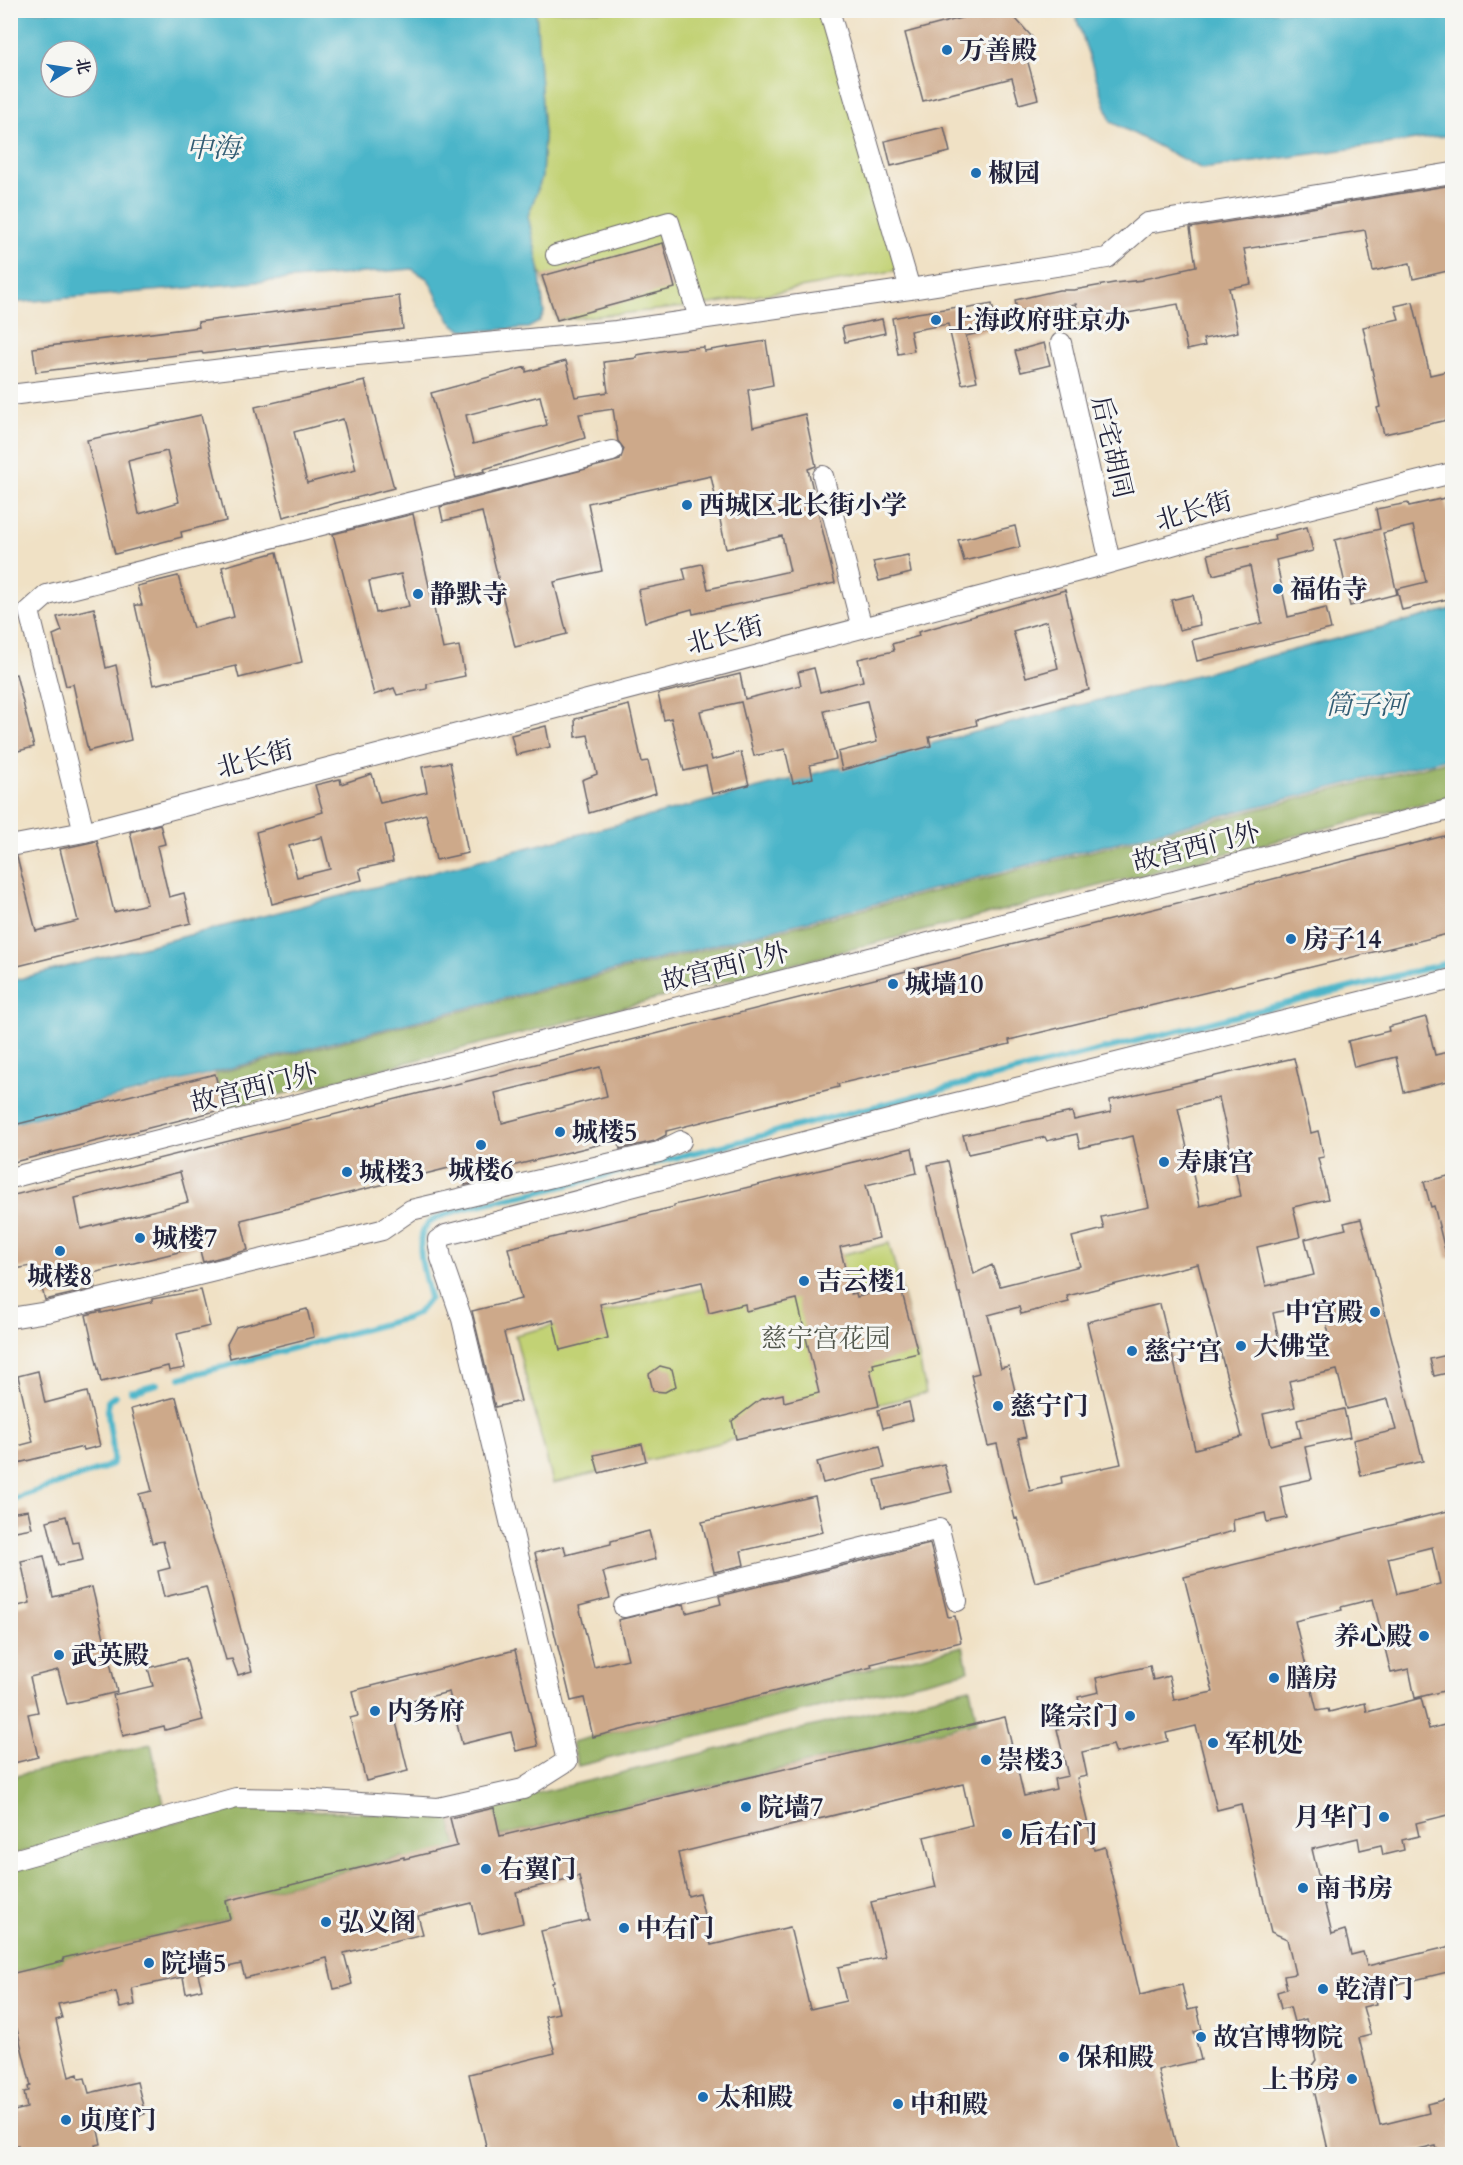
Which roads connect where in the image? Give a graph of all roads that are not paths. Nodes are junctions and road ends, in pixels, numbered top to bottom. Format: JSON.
{"nodes":[{"id":1,"x":829,"y":10,"type":"edge"},
{"id":2,"x":1452,"y":173,"type":"edge"},
{"id":3,"x":556,"y":255,"type":"dead end"},
{"id":4,"x":910,"y":289,"type":"junction"},
{"id":5,"x":699,"y":318,"type":"junction"},
{"id":6,"x":1061,"y":343,"type":"dead end"},
{"id":7,"x":10,"y":395,"type":"edge"},
{"id":8,"x":612,"y":451,"type":"dead end"},
{"id":9,"x":1452,"y":473,"type":"edge"},
{"id":10,"x":824,"y":476,"type":"dead end"},
{"id":11,"x":1110,"y":562,"type":"junction"},
{"id":12,"x":862,"y":627,"type":"junction"},
{"id":13,"x":1452,"y":809,"type":"edge"},
{"id":14,"x":84,"y":832,"type":"junction"},
{"id":15,"x":10,"y":846,"type":"edge"},
{"id":16,"x":1452,"y":979,"type":"edge"},
{"id":17,"x":681,"y":1141,"type":"dead end"},
{"id":18,"x":10,"y":1178,"type":"edge"},
{"id":19,"x":10,"y":1318,"type":"edge"},
{"id":20,"x":957,"y":1601,"type":"dead end"},
{"id":21,"x":624,"y":1607,"type":"dead end"},
{"id":22,"x":10,"y":1861,"type":"edge"}],
"edges":[{"from":1,"to":4,"type":"street"},
{"from":2,"to":4,"type":"street"},
{"from":3,"to":5,"type":"street"},
{"from":4,"to":5,"type":"street"},
{"from":5,"to":7,"type":"street"},
{"from":6,"to":11,"type":"street","name":"后宅胡同"},
{"from":8,"to":14,"type":"street"},
{"from":9,"to":11,"type":"street","name":"北长街"},
{"from":10,"to":12,"type":"street"},
{"from":11,"to":12,"type":"street","name":"北长街"},
{"from":12,"to":14,"type":"street","name":"北长街"},
{"from":13,"to":18,"type":"street","name":"故宫西门外"},
{"from":14,"to":15,"type":"street","name":"北长街"},
{"from":16,"to":22,"type":"street"},
{"from":17,"to":19,"type":"street"},
{"from":20,"to":21,"type":"street"}]}
